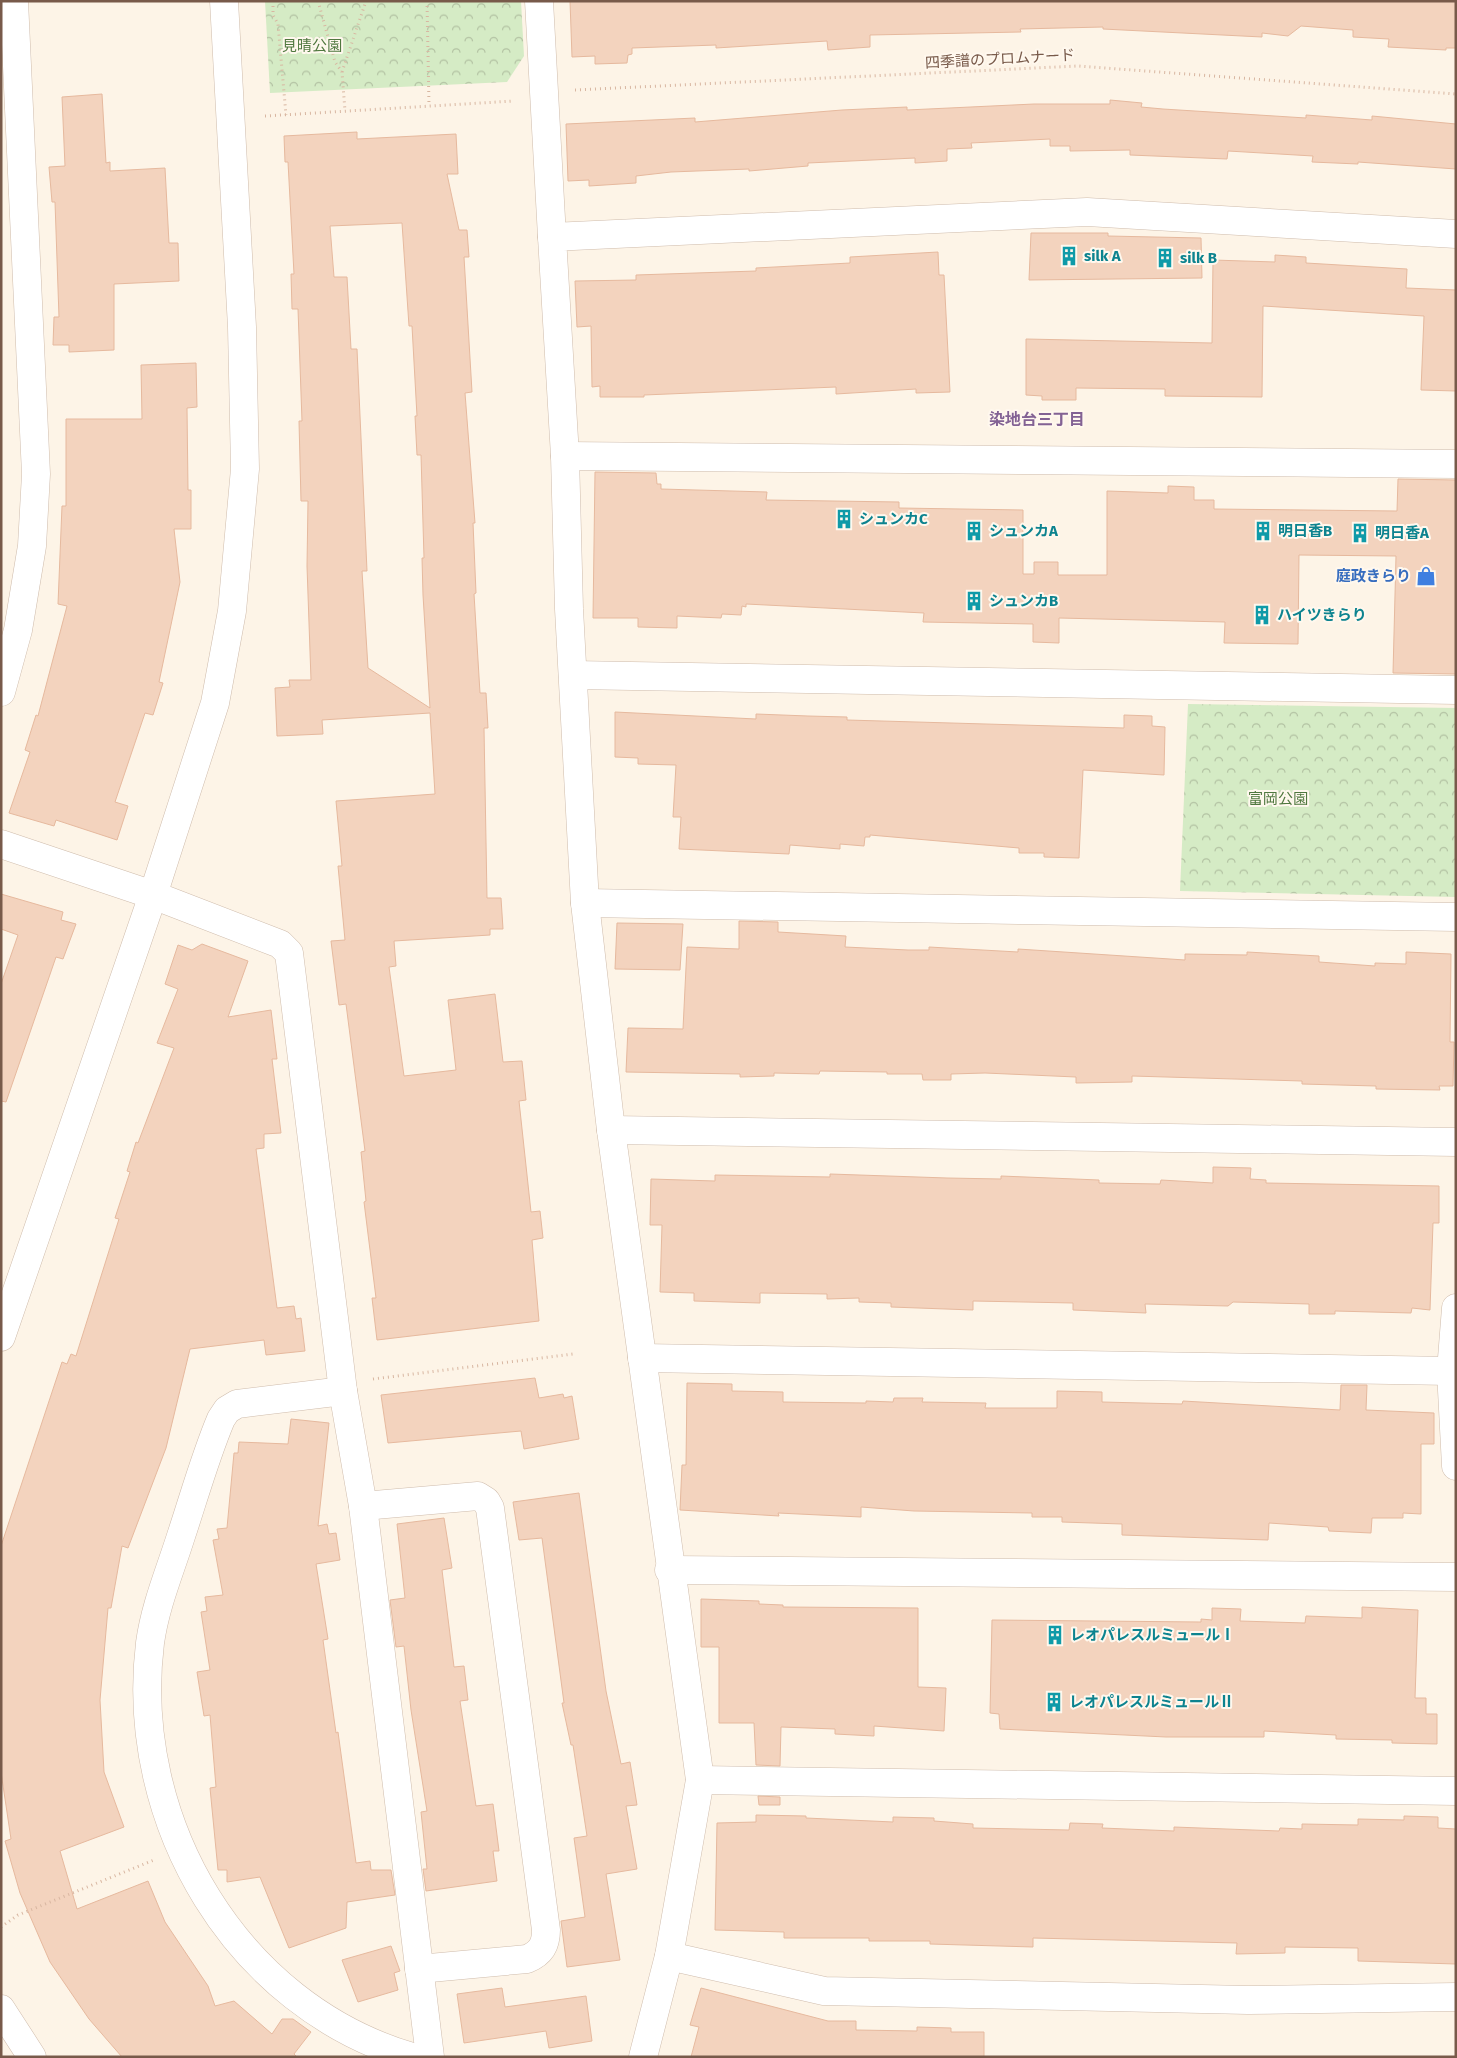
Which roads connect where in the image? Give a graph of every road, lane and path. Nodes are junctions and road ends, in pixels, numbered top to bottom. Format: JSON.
{"nodes":[{"id":1,"x":14,"y":1,"type":"edge"},
{"id":2,"x":224,"y":1,"type":"edge"},
{"id":3,"x":273,"y":1,"type":"edge"},
{"id":4,"x":318,"y":1,"type":"edge"},
{"id":5,"x":366,"y":1,"type":"edge"},
{"id":6,"x":427,"y":1,"type":"edge"},
{"id":7,"x":539,"y":1,"type":"edge"},
{"id":8,"x":342,"y":72,"type":"junction"},
{"id":9,"x":1456,"y":94,"type":"edge"},
{"id":10,"x":533,"y":96,"type":"junction"},
{"id":11,"x":429,"y":106,"type":"junction"},
{"id":12,"x":345,"y":111,"type":"junction"},
{"id":13,"x":286,"y":115,"type":"junction"},
{"id":14,"x":265,"y":116,"type":"dead end"},
{"id":15,"x":1456,"y":234,"type":"edge"},
{"id":16,"x":552,"y":237,"type":"junction"},
{"id":17,"x":565,"y":456,"type":"junction"},
{"id":18,"x":1456,"y":464,"type":"edge"},
{"id":19,"x":573,"y":675,"type":"junction"},
{"id":20,"x":1456,"y":690,"type":"edge"},
{"id":21,"x":1,"y":692,"type":"edge"},
{"id":22,"x":1,"y":844,"type":"edge"},
{"id":23,"x":153,"y":894,"type":"junction"},
{"id":24,"x":585,"y":903,"type":"junction"},
{"id":25,"x":1456,"y":917,"type":"edge"},
{"id":26,"x":611,"y":1130,"type":"junction"},
{"id":27,"x":1456,"y":1142,"type":"edge"},
{"id":28,"x":1456,"y":1308,"type":"edge"},
{"id":29,"x":1,"y":1337,"type":"edge"},
{"id":30,"x":573,"y":1354,"type":"dead end"},
{"id":31,"x":642,"y":1358,"type":"junction"},
{"id":32,"x":1451,"y":1371,"type":"junction"},
{"id":33,"x":387,"y":1377,"type":"dead end"},
{"id":34,"x":343,"y":1391,"type":"junction"},
{"id":35,"x":1456,"y":1466,"type":"edge"},
{"id":36,"x":363,"y":1506,"type":"junction"},
{"id":37,"x":669,"y":1570,"type":"junction"},
{"id":38,"x":1456,"y":1577,"type":"edge"},
{"id":39,"x":700,"y":1780,"type":"junction"},
{"id":40,"x":1456,"y":1791,"type":"edge"},
{"id":41,"x":161,"y":1859,"type":"dead end"},
{"id":42,"x":1,"y":1927,"type":"edge"},
{"id":43,"x":669,"y":1956,"type":"junction"},
{"id":44,"x":419,"y":1969,"type":"junction"},
{"id":45,"x":1456,"y":1997,"type":"edge"},
{"id":46,"x":2,"y":2012,"type":"edge"},
{"id":47,"x":32,"y":2057,"type":"edge"},
{"id":48,"x":412,"y":2057,"type":"edge"},
{"id":49,"x":430,"y":2057,"type":"edge"},
{"id":50,"x":643,"y":2057,"type":"edge"}],
"edges":[{"from":1,"to":21,"type":"street"},
{"from":2,"to":23,"type":"street"},
{"from":3,"to":13,"type":"path"},
{"from":4,"to":8,"type":"path"},
{"from":5,"to":8,"type":"path"},
{"from":6,"to":11,"type":"path"},
{"from":7,"to":10,"type":"street"},
{"from":8,"to":12,"type":"path"},
{"from":9,"to":10,"type":"path","name":"四季譜のプロムナード"},
{"from":10,"to":11,"type":"path","name":"四季譜のプロムナード"},
{"from":10,"to":16,"type":"street"},
{"from":11,"to":12,"type":"path","name":"四季譜のプロムナード"},
{"from":12,"to":13,"type":"path","name":"四季譜のプロムナード"},
{"from":13,"to":14,"type":"path","name":"四季譜のプロムナード"},
{"from":15,"to":16,"type":"street"},
{"from":16,"to":17,"type":"street"},
{"from":17,"to":18,"type":"street"},
{"from":17,"to":19,"type":"street"},
{"from":19,"to":20,"type":"street"},
{"from":19,"to":24,"type":"street"},
{"from":22,"to":23,"type":"street"},
{"from":23,"to":29,"type":"street"},
{"from":23,"to":34,"type":"street"},
{"from":24,"to":25,"type":"street"},
{"from":24,"to":26,"type":"street"},
{"from":26,"to":27,"type":"street"},
{"from":26,"to":31,"type":"street"},
{"from":28,"to":32,"type":"street"},
{"from":30,"to":33,"type":"path"},
{"from":31,"to":32,"type":"street"},
{"from":31,"to":37,"type":"street"},
{"from":32,"to":35,"type":"street"},
{"from":34,"to":36,"type":"street"},
{"from":34,"to":48,"type":"street"},
{"from":36,"to":44,"type":"street"},
{"from":36,"to":44,"type":"street"},
{"from":37,"to":38,"type":"street"},
{"from":37,"to":39,"type":"street"},
{"from":39,"to":40,"type":"street"},
{"from":39,"to":43,"type":"street"},
{"from":41,"to":42,"type":"path"},
{"from":43,"to":45,"type":"street"},
{"from":43,"to":50,"type":"street"},
{"from":44,"to":49,"type":"street"},
{"from":46,"to":47,"type":"street"}]}
